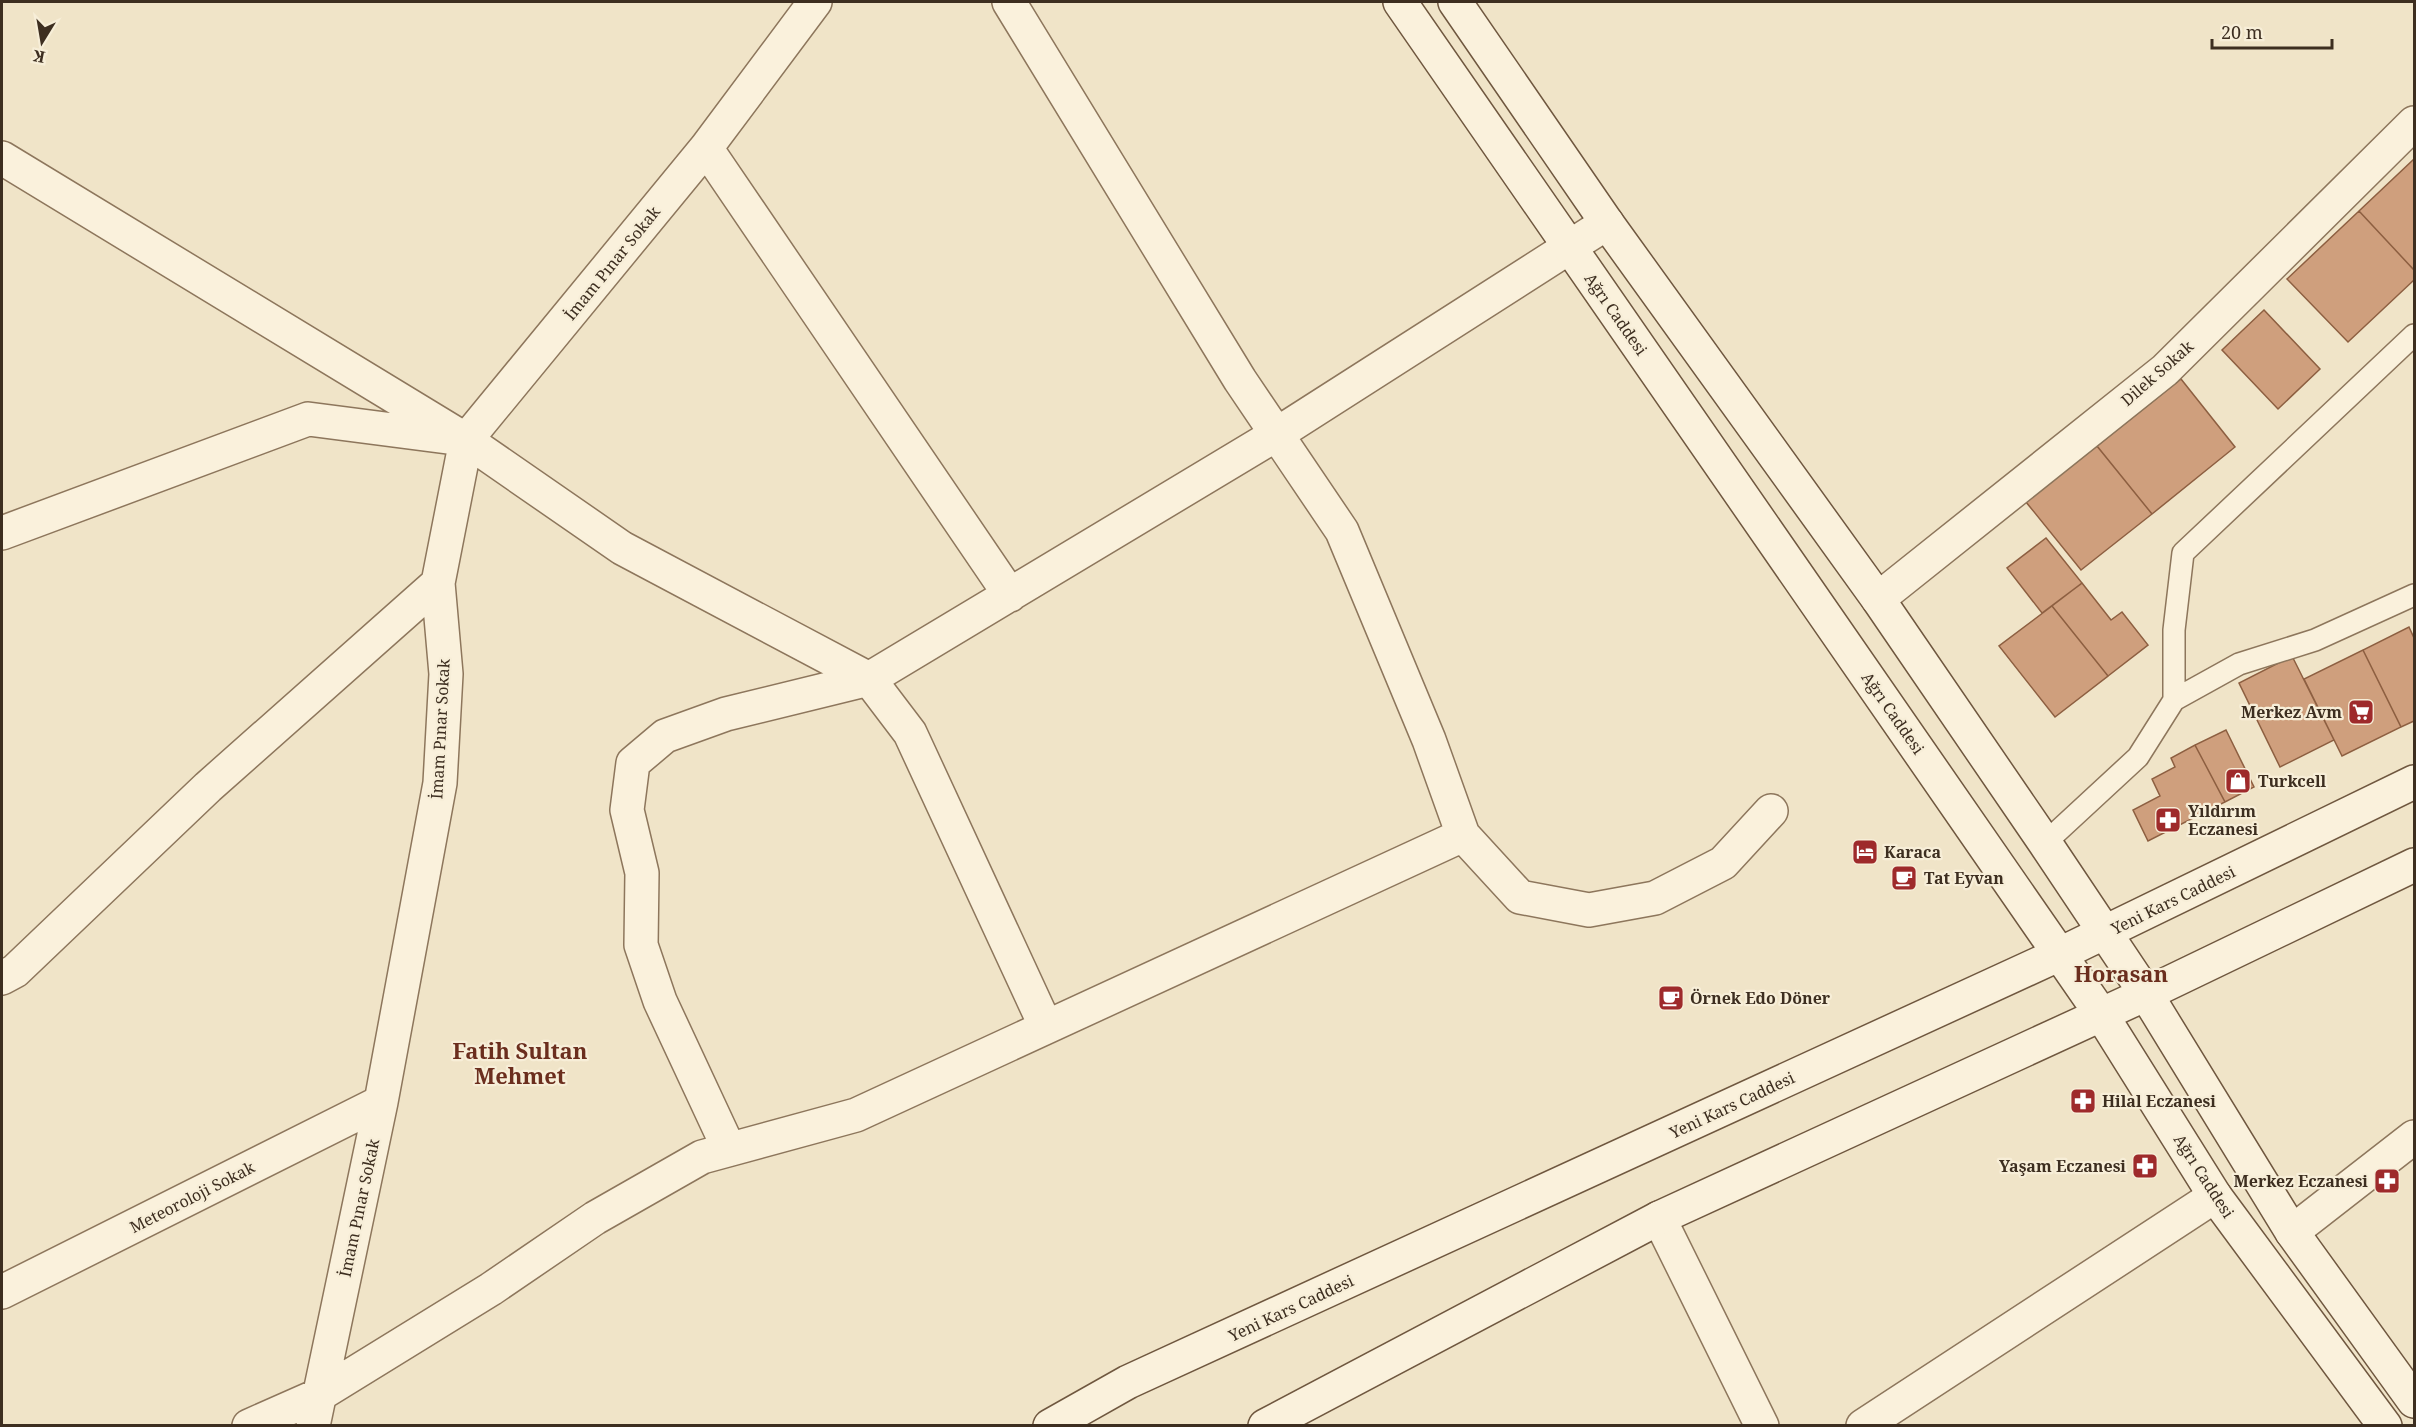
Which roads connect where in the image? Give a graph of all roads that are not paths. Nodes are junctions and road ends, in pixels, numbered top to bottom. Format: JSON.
{"nodes":[{"id":1,"x":815,"y":2,"type":"edge"},
{"id":2,"x":1009,"y":2,"type":"edge"},
{"id":3,"x":1400,"y":2,"type":"edge"},
{"id":4,"x":1455,"y":2,"type":"edge"},
{"id":5,"x":2415,"y":123,"type":"edge"},
{"id":6,"x":706,"y":148,"type":"junction"},
{"id":7,"x":2,"y":158,"type":"edge"},
{"id":8,"x":1607,"y":223,"type":"junction"},
{"id":9,"x":1571,"y":248,"type":"junction"},
{"id":10,"x":2415,"y":335,"type":"edge"},
{"id":11,"x":1278,"y":435,"type":"junction"},
{"id":12,"x":466,"y":440,"type":"junction"},
{"id":13,"x":2,"y":533,"type":"edge"},
{"id":14,"x":438,"y":583,"type":"junction"},
{"id":15,"x":2415,"y":595,"type":"edge"},
{"id":16,"x":1010,"y":596,"type":"junction"},
{"id":17,"x":1878,"y":599,"type":"junction"},
{"id":18,"x":869,"y":678,"type":"junction"},
{"id":19,"x":2174,"y":700,"type":"junction"},
{"id":20,"x":2415,"y":782,"type":"edge"},
{"id":21,"x":1771,"y":811,"type":"dead end"},
{"id":22,"x":1463,"y":835,"type":"junction"},
{"id":23,"x":2045,"y":843,"type":"junction"},
{"id":24,"x":2415,"y":865,"type":"edge"},
{"id":25,"x":2105,"y":933,"type":"junction"},
{"id":26,"x":2060,"y":954,"type":"junction"},
{"id":27,"x":2,"y":978,"type":"edge"},
{"id":28,"x":2145,"y":994,"type":"junction"},
{"id":29,"x":2101,"y":1014,"type":"junction"},
{"id":30,"x":1046,"y":1027,"type":"junction"},
{"id":31,"x":381,"y":1102,"type":"junction"},
{"id":32,"x":2415,"y":1137,"type":"edge"},
{"id":33,"x":729,"y":1149,"type":"junction"},
{"id":34,"x":2215,"y":1196,"type":"junction"},
{"id":35,"x":1659,"y":1218,"type":"junction"},
{"id":36,"x":2292,"y":1232,"type":"junction"},
{"id":37,"x":2,"y":1292,"type":"edge"},
{"id":38,"x":2415,"y":1401,"type":"edge"},
{"id":39,"x":316,"y":1410,"type":"edge"},
{"id":40,"x":249,"y":1425,"type":"edge"},
{"id":41,"x":1050,"y":1425,"type":"edge"},
{"id":42,"x":1265,"y":1425,"type":"edge"},
{"id":43,"x":1762,"y":1425,"type":"edge"},
{"id":44,"x":1863,"y":1425,"type":"edge"},
{"id":45,"x":2385,"y":1425,"type":"edge"}],
"edges":[{"from":1,"to":6,"type":"street","name":"İmam Pınar Sokak"},
{"from":2,"to":11,"type":"street"},
{"from":3,"to":9,"type":"street","name":"Ağrı Caddesi"},
{"from":4,"to":8,"type":"street"},
{"from":5,"to":17,"type":"street","name":"Dilek Sokak"},
{"from":6,"to":12,"type":"street","name":"İmam Pınar Sokak"},
{"from":6,"to":16,"type":"street"},
{"from":7,"to":12,"type":"street"},
{"from":8,"to":9,"type":"street"},
{"from":8,"to":17,"type":"street"},
{"from":9,"to":11,"type":"street"},
{"from":9,"to":26,"type":"street","name":"Ağrı Caddesi"},
{"from":10,"to":19,"type":"lane"},
{"from":11,"to":16,"type":"street"},
{"from":11,"to":22,"type":"street"},
{"from":12,"to":13,"type":"street"},
{"from":12,"to":14,"type":"street","name":"İmam Pınar Sokak"},
{"from":12,"to":18,"type":"street"},
{"from":14,"to":27,"type":"street"},
{"from":14,"to":31,"type":"street","name":"İmam Pınar Sokak"},
{"from":15,"to":19,"type":"lane"},
{"from":16,"to":18,"type":"street"},
{"from":17,"to":23,"type":"street"},
{"from":18,"to":30,"type":"street"},
{"from":18,"to":33,"type":"street"},
{"from":19,"to":23,"type":"lane"},
{"from":20,"to":25,"type":"street","name":"Yeni Kars Caddesi"},
{"from":21,"to":22,"type":"street"},
{"from":22,"to":30,"type":"street"},
{"from":23,"to":25,"type":"street"},
{"from":24,"to":28,"type":"street"},
{"from":25,"to":26,"type":"street","name":"Yeni Kars Caddesi"},
{"from":25,"to":28,"type":"street"},
{"from":26,"to":29,"type":"street","name":"Ağrı Caddesi"},
{"from":26,"to":41,"type":"street","name":"Yeni Kars Caddesi"},
{"from":28,"to":29,"type":"street"},
{"from":28,"to":36,"type":"street"},
{"from":29,"to":34,"type":"street","name":"Ağrı Caddesi"},
{"from":29,"to":35,"type":"street"},
{"from":30,"to":33,"type":"street"},
{"from":31,"to":37,"type":"street","name":"Meteoroloji Sokak"},
{"from":31,"to":39,"type":"street","name":"İmam Pınar Sokak"},
{"from":32,"to":36,"type":"street"},
{"from":33,"to":39,"type":"street"},
{"from":34,"to":44,"type":"street"},
{"from":34,"to":45,"type":"street","name":"Ağrı Caddesi"},
{"from":35,"to":42,"type":"street"},
{"from":35,"to":43,"type":"street"},
{"from":36,"to":38,"type":"street"},
{"from":39,"to":40,"type":"street"}]}
